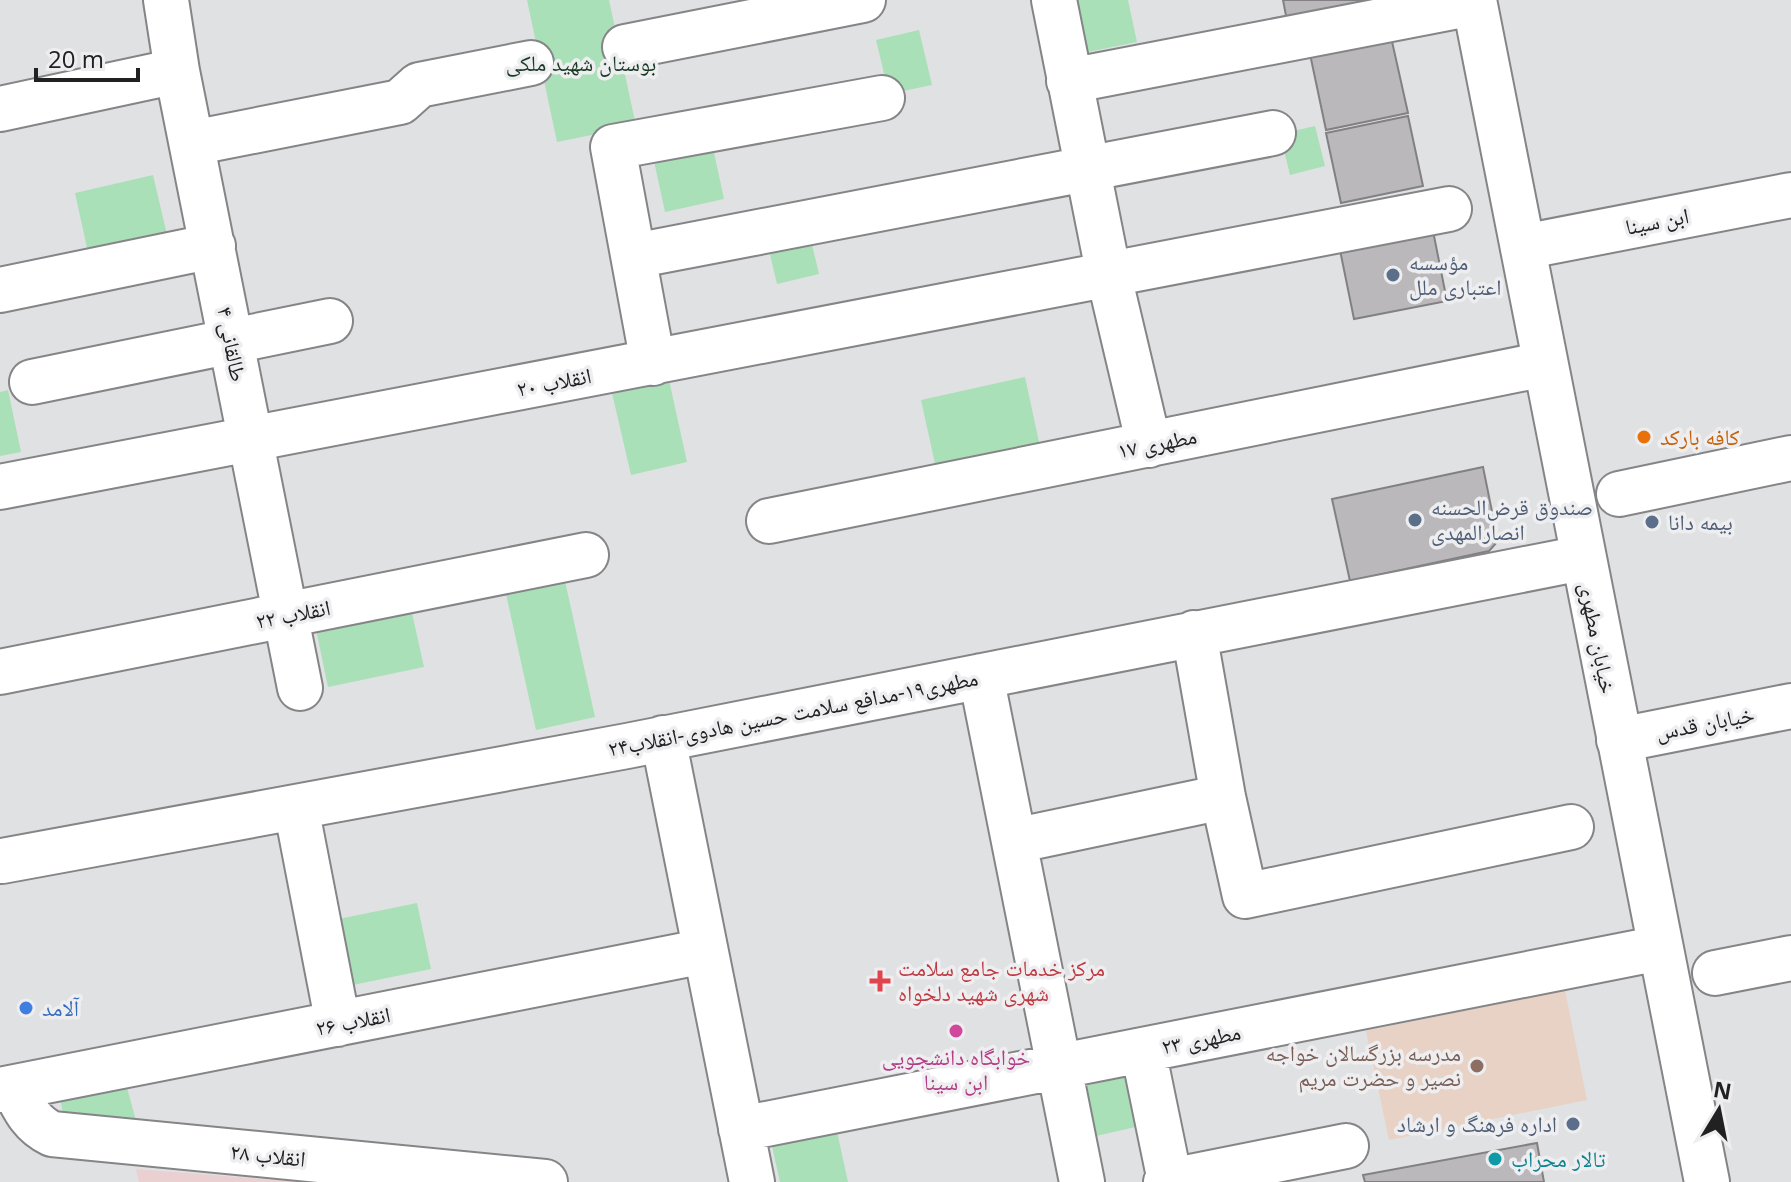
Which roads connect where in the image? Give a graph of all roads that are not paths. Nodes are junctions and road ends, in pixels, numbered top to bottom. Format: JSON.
{"nodes":[{"id":1,"x":166,"y":0,"type":"edge"},
{"id":2,"x":863,"y":0,"type":"edge"},
{"id":3,"x":1054,"y":0,"type":"edge"},
{"id":4,"x":1474,"y":2,"type":"edge"},
{"id":5,"x":625,"y":47,"type":"dead end"},
{"id":6,"x":531,"y":63,"type":"dead end"},
{"id":7,"x":177,"y":71,"type":"junction"},
{"id":8,"x":1069,"y":81,"type":"junction"},
{"id":9,"x":882,"y":98,"type":"dead end"},
{"id":10,"x":0,"y":109,"type":"edge"},
{"id":11,"x":1273,"y":133,"type":"dead end"},
{"id":12,"x":192,"y":143,"type":"junction"},
{"id":13,"x":1089,"y":169,"type":"junction"},
{"id":14,"x":1791,"y":195,"type":"edge"},
{"id":15,"x":1449,"y":209,"type":"dead end"},
{"id":16,"x":213,"y":246,"type":"junction"},
{"id":17,"x":1523,"y":247,"type":"junction"},
{"id":18,"x":634,"y":256,"type":"junction"},
{"id":19,"x":1109,"y":276,"type":"junction"},
{"id":20,"x":0,"y":290,"type":"edge"},
{"id":21,"x":330,"y":321,"type":"dead end"},
{"id":22,"x":231,"y":340,"type":"junction"},
{"id":23,"x":653,"y":363,"type":"junction"},
{"id":24,"x":1545,"y":364,"type":"junction"},
{"id":25,"x":32,"y":382,"type":"dead end"},
{"id":26,"x":251,"y":439,"type":"junction"},
{"id":27,"x":1149,"y":445,"type":"junction"},
{"id":28,"x":1791,"y":458,"type":"edge"},
{"id":29,"x":0,"y":487,"type":"edge"},
{"id":30,"x":1619,"y":494,"type":"dead end"},
{"id":31,"x":769,"y":521,"type":"dead end"},
{"id":32,"x":586,"y":555,"type":"dead end"},
{"id":33,"x":1582,"y":558,"type":"junction"},
{"id":34,"x":287,"y":615,"type":"junction"},
{"id":35,"x":1194,"y":633,"type":"junction"},
{"id":36,"x":0,"y":672,"type":"edge"},
{"id":37,"x":981,"y":676,"type":"junction"},
{"id":38,"x":300,"y":688,"type":"dead end"},
{"id":39,"x":1791,"y":706,"type":"edge"},
{"id":40,"x":663,"y":738,"type":"junction"},
{"id":41,"x":1619,"y":740,"type":"junction"},
{"id":42,"x":1223,"y":797,"type":"junction"},
{"id":43,"x":296,"y":807,"type":"junction"},
{"id":44,"x":1571,"y":827,"type":"dead end"},
{"id":45,"x":1014,"y":841,"type":"junction"},
{"id":46,"x":2,"y":861,"type":"dead end"},
{"id":47,"x":1660,"y":948,"type":"junction"},
{"id":48,"x":705,"y":951,"type":"junction"},
{"id":49,"x":1791,"y":958,"type":"edge"},
{"id":50,"x":1715,"y":973,"type":"dead end"},
{"id":51,"x":338,"y":1024,"type":"junction"},
{"id":52,"x":1143,"y":1050,"type":"junction"},
{"id":53,"x":1060,"y":1066,"type":"junction"},
{"id":54,"x":7,"y":1089,"type":"edge"},
{"id":55,"x":741,"y":1129,"type":"junction"},
{"id":56,"x":1346,"y":1146,"type":"dead end"},
{"id":57,"x":545,"y":1182,"type":"edge"},
{"id":58,"x":752,"y":1182,"type":"edge"},
{"id":59,"x":1082,"y":1182,"type":"edge"},
{"id":60,"x":1168,"y":1182,"type":"edge"},
{"id":61,"x":1707,"y":1182,"type":"edge"}],
"edges":[{"from":1,"to":7,"type":"street","name":"طالقانی ۴"},
{"from":2,"to":5,"type":"street"},
{"from":3,"to":8,"type":"street"},
{"from":4,"to":8,"type":"street"},
{"from":4,"to":17,"type":"street","name":"خیابان مطهری"},
{"from":6,"to":12,"type":"street"},
{"from":7,"to":10,"type":"street"},
{"from":7,"to":12,"type":"street","name":"طالقانی ۴"},
{"from":8,"to":13,"type":"street"},
{"from":9,"to":18,"type":"street"},
{"from":11,"to":13,"type":"street"},
{"from":12,"to":16,"type":"street","name":"طالقانی ۴"},
{"from":13,"to":18,"type":"street"},
{"from":13,"to":19,"type":"street"},
{"from":14,"to":17,"type":"street","name":"ابن سینا"},
{"from":15,"to":19,"type":"street","name":"انقلاب ۲۰"},
{"from":16,"to":20,"type":"street"},
{"from":16,"to":22,"type":"street","name":"طالقانی ۴"},
{"from":17,"to":24,"type":"street","name":"خیابان مطهری"},
{"from":18,"to":23,"type":"street"},
{"from":19,"to":23,"type":"street","name":"انقلاب ۲۰"},
{"from":19,"to":27,"type":"street"},
{"from":21,"to":22,"type":"street"},
{"from":22,"to":25,"type":"street"},
{"from":22,"to":26,"type":"street","name":"طالقانی ۴"},
{"from":23,"to":26,"type":"street","name":"انقلاب ۲۰"},
{"from":24,"to":27,"type":"street","name":"مطهری ۱۷"},
{"from":24,"to":33,"type":"street","name":"خیابان مطهری"},
{"from":26,"to":29,"type":"street","name":"انقلاب ۲۰"},
{"from":26,"to":34,"type":"street","name":"طالقانی ۴"},
{"from":27,"to":31,"type":"street","name":"مطهری ۱۷"},
{"from":28,"to":30,"type":"street"},
{"from":32,"to":34,"type":"street","name":"انقلاب ۲۲"},
{"from":33,"to":35,"type":"street","name":"مطهری۱۹-مدافع سلامت حسین هادوی-انقلاب۲۴"},
{"from":33,"to":41,"type":"street","name":"خیابان مطهری"},
{"from":34,"to":36,"type":"street","name":"انقلاب ۲۲"},
{"from":34,"to":38,"type":"street","name":"طالقانی ۴"},
{"from":35,"to":37,"type":"street","name":"مطهری۱۹-مدافع سلامت حسین هادوی-انقلاب۲۴"},
{"from":35,"to":42,"type":"street"},
{"from":37,"to":40,"type":"street","name":"مطهری۱۹-مدافع سلامت حسین هادوی-انقلاب۲۴"},
{"from":37,"to":45,"type":"street"},
{"from":39,"to":41,"type":"street","name":"خیابان قدس"},
{"from":40,"to":43,"type":"street","name":"مطهری۱۹-مدافع سلامت حسین هادوی-انقلاب۲۴"},
{"from":40,"to":48,"type":"street"},
{"from":41,"to":47,"type":"street","name":"خیابان مطهری"},
{"from":42,"to":44,"type":"street"},
{"from":42,"to":45,"type":"street"},
{"from":43,"to":46,"type":"street","name":"مطهری۱۹-مدافع سلامت حسین هادوی-انقلاب۲۴"},
{"from":43,"to":51,"type":"street"},
{"from":45,"to":53,"type":"street"},
{"from":47,"to":52,"type":"street","name":"مطهری ۲۳"},
{"from":47,"to":61,"type":"street","name":"خیابان مطهری"},
{"from":48,"to":51,"type":"street","name":"انقلاب ۲۶"},
{"from":48,"to":55,"type":"street"},
{"from":49,"to":50,"type":"street"},
{"from":51,"to":54,"type":"street","name":"انقلاب ۲۶"},
{"from":52,"to":53,"type":"street","name":"مطهری ۲۳"},
{"from":52,"to":60,"type":"street"},
{"from":53,"to":55,"type":"street","name":"مطهری ۲۳"},
{"from":53,"to":59,"type":"street"},
{"from":54,"to":57,"type":"street","name":"انقلاب ۲۸"},
{"from":55,"to":58,"type":"street"},
{"from":56,"to":60,"type":"street"}]}
